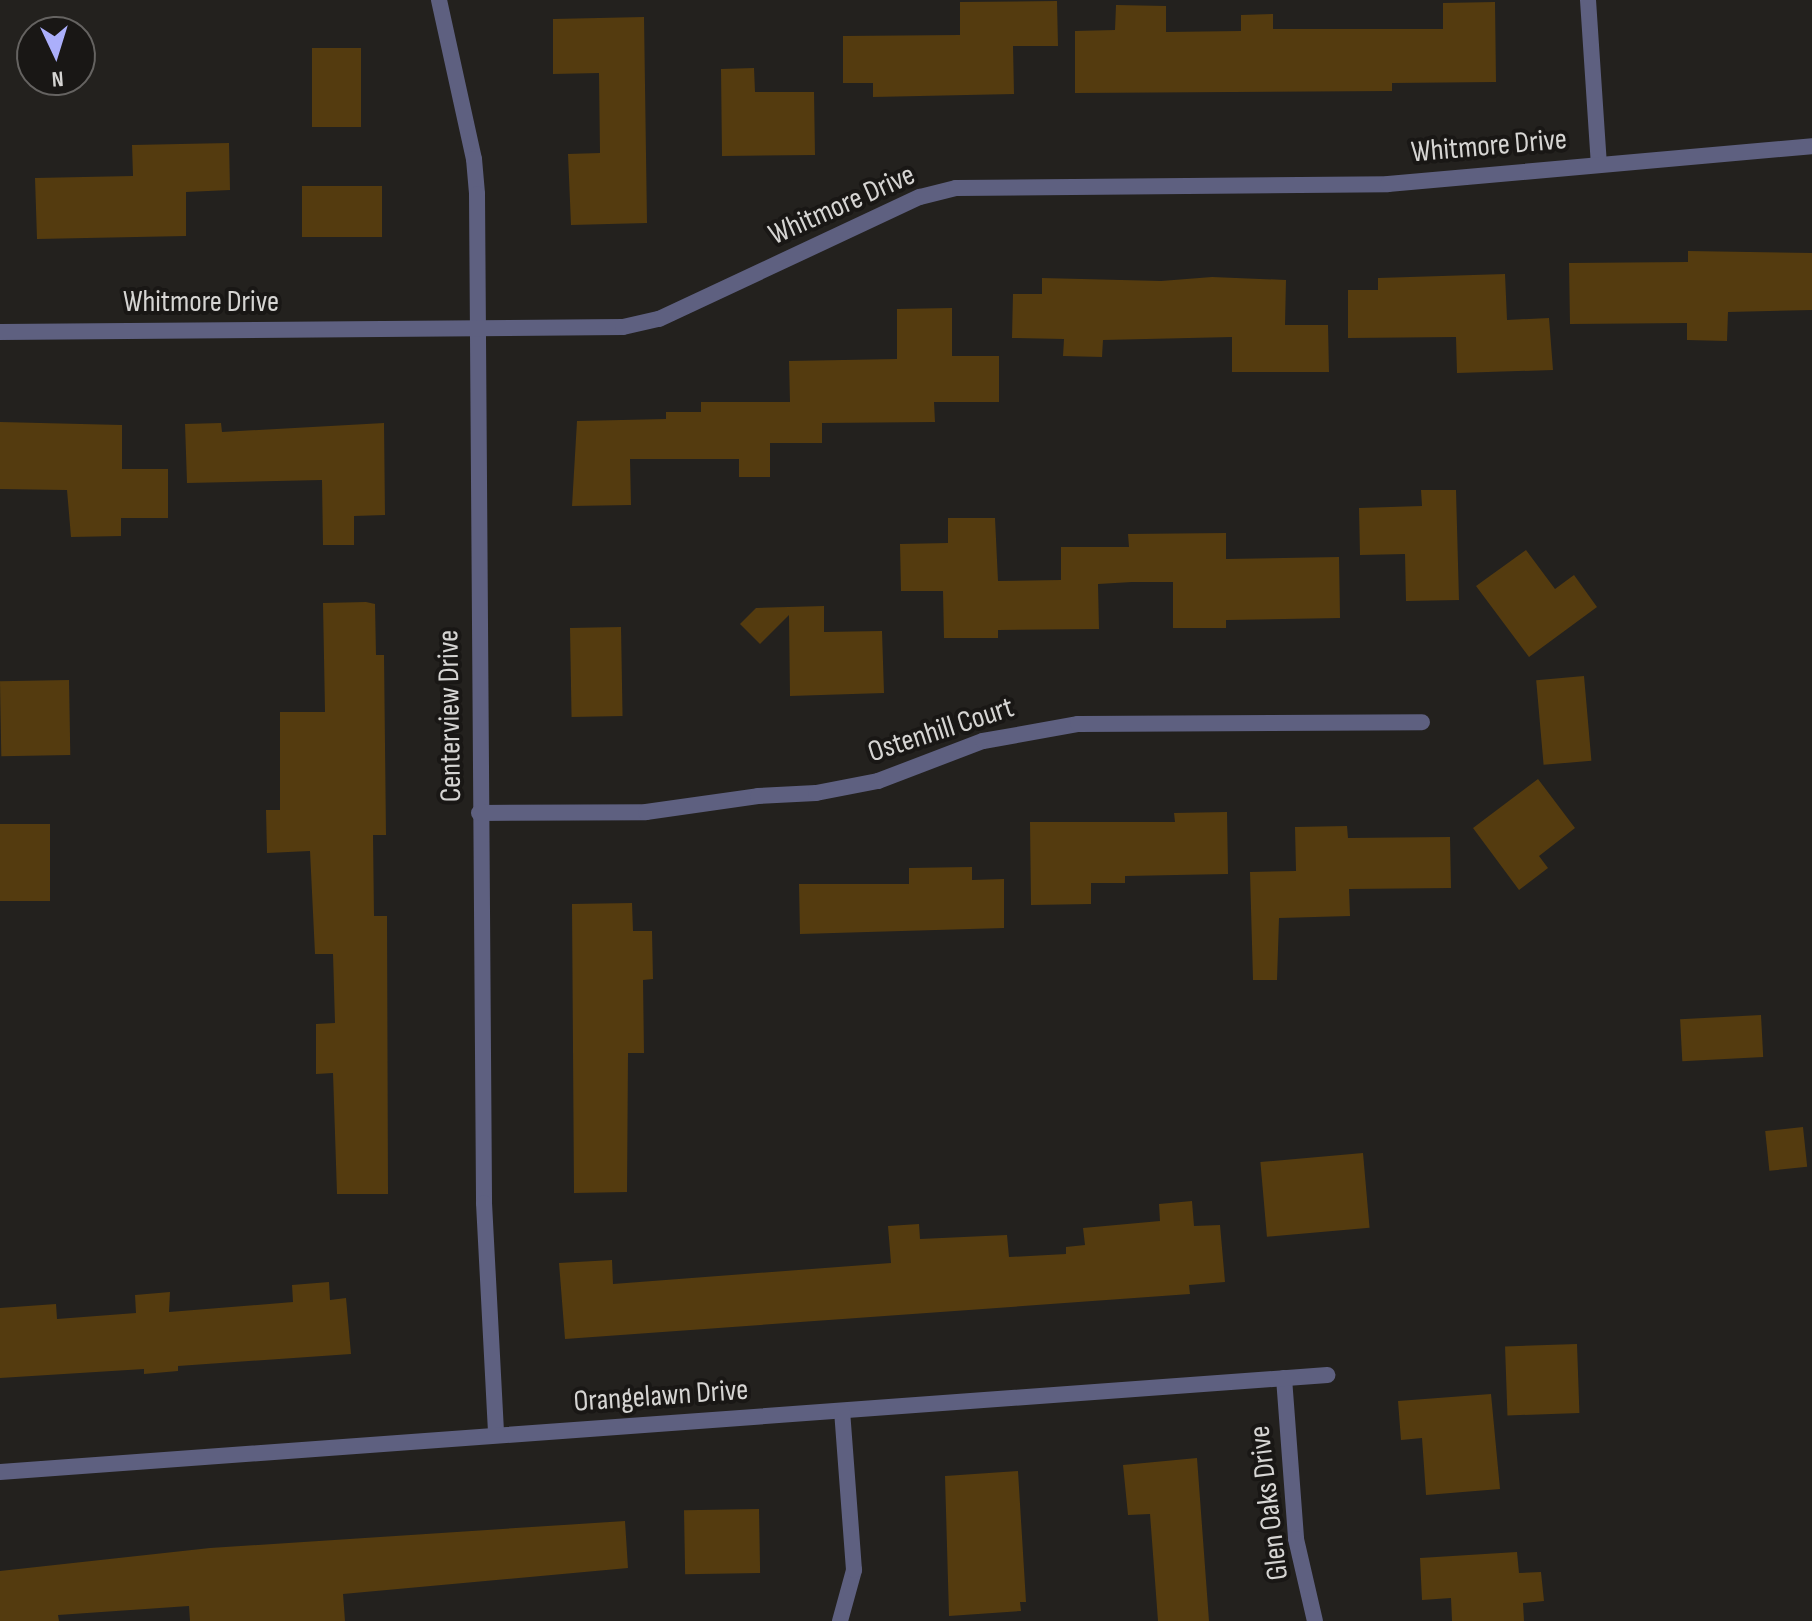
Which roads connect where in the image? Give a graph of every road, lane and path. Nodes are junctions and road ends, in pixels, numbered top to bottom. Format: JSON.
{"nodes":[{"id":1,"x":439,"y":0,"type":"edge"},
{"id":2,"x":1588,"y":0,"type":"edge"},
{"id":3,"x":1812,"y":146,"type":"edge"},
{"id":4,"x":1599,"y":164,"type":"junction"},
{"id":5,"x":477,"y":328,"type":"junction"},
{"id":6,"x":0,"y":332,"type":"edge"},
{"id":7,"x":1422,"y":722,"type":"dead end"},
{"id":8,"x":479,"y":813,"type":"junction"},
{"id":9,"x":1327,"y":1375,"type":"dead end"},
{"id":10,"x":1284,"y":1378,"type":"junction"},
{"id":11,"x":842,"y":1411,"type":"junction"},
{"id":12,"x":496,"y":1435,"type":"junction"},
{"id":13,"x":0,"y":1472,"type":"edge"},
{"id":14,"x":840,"y":1621,"type":"edge"},
{"id":15,"x":1315,"y":1621,"type":"edge"}],
"edges":[{"from":1,"to":5,"type":"street","name":"Centerview Drive"},
{"from":2,"to":4,"type":"street"},
{"from":3,"to":4,"type":"street","name":"Whitmore Drive"},
{"from":4,"to":5,"type":"street","name":"Whitmore Drive"},
{"from":5,"to":6,"type":"street","name":"Whitmore Drive"},
{"from":5,"to":8,"type":"street","name":"Centerview Drive"},
{"from":7,"to":8,"type":"street","name":"Ostenhill Court"},
{"from":8,"to":12,"type":"street","name":"Centerview Drive"},
{"from":9,"to":10,"type":"street","name":"Orangelawn Drive"},
{"from":10,"to":11,"type":"street","name":"Orangelawn Drive"},
{"from":10,"to":15,"type":"street","name":"Glen Oaks Drive"},
{"from":11,"to":12,"type":"street","name":"Orangelawn Drive"},
{"from":11,"to":14,"type":"street"},
{"from":12,"to":13,"type":"street","name":"Orangelawn Drive"}]}
